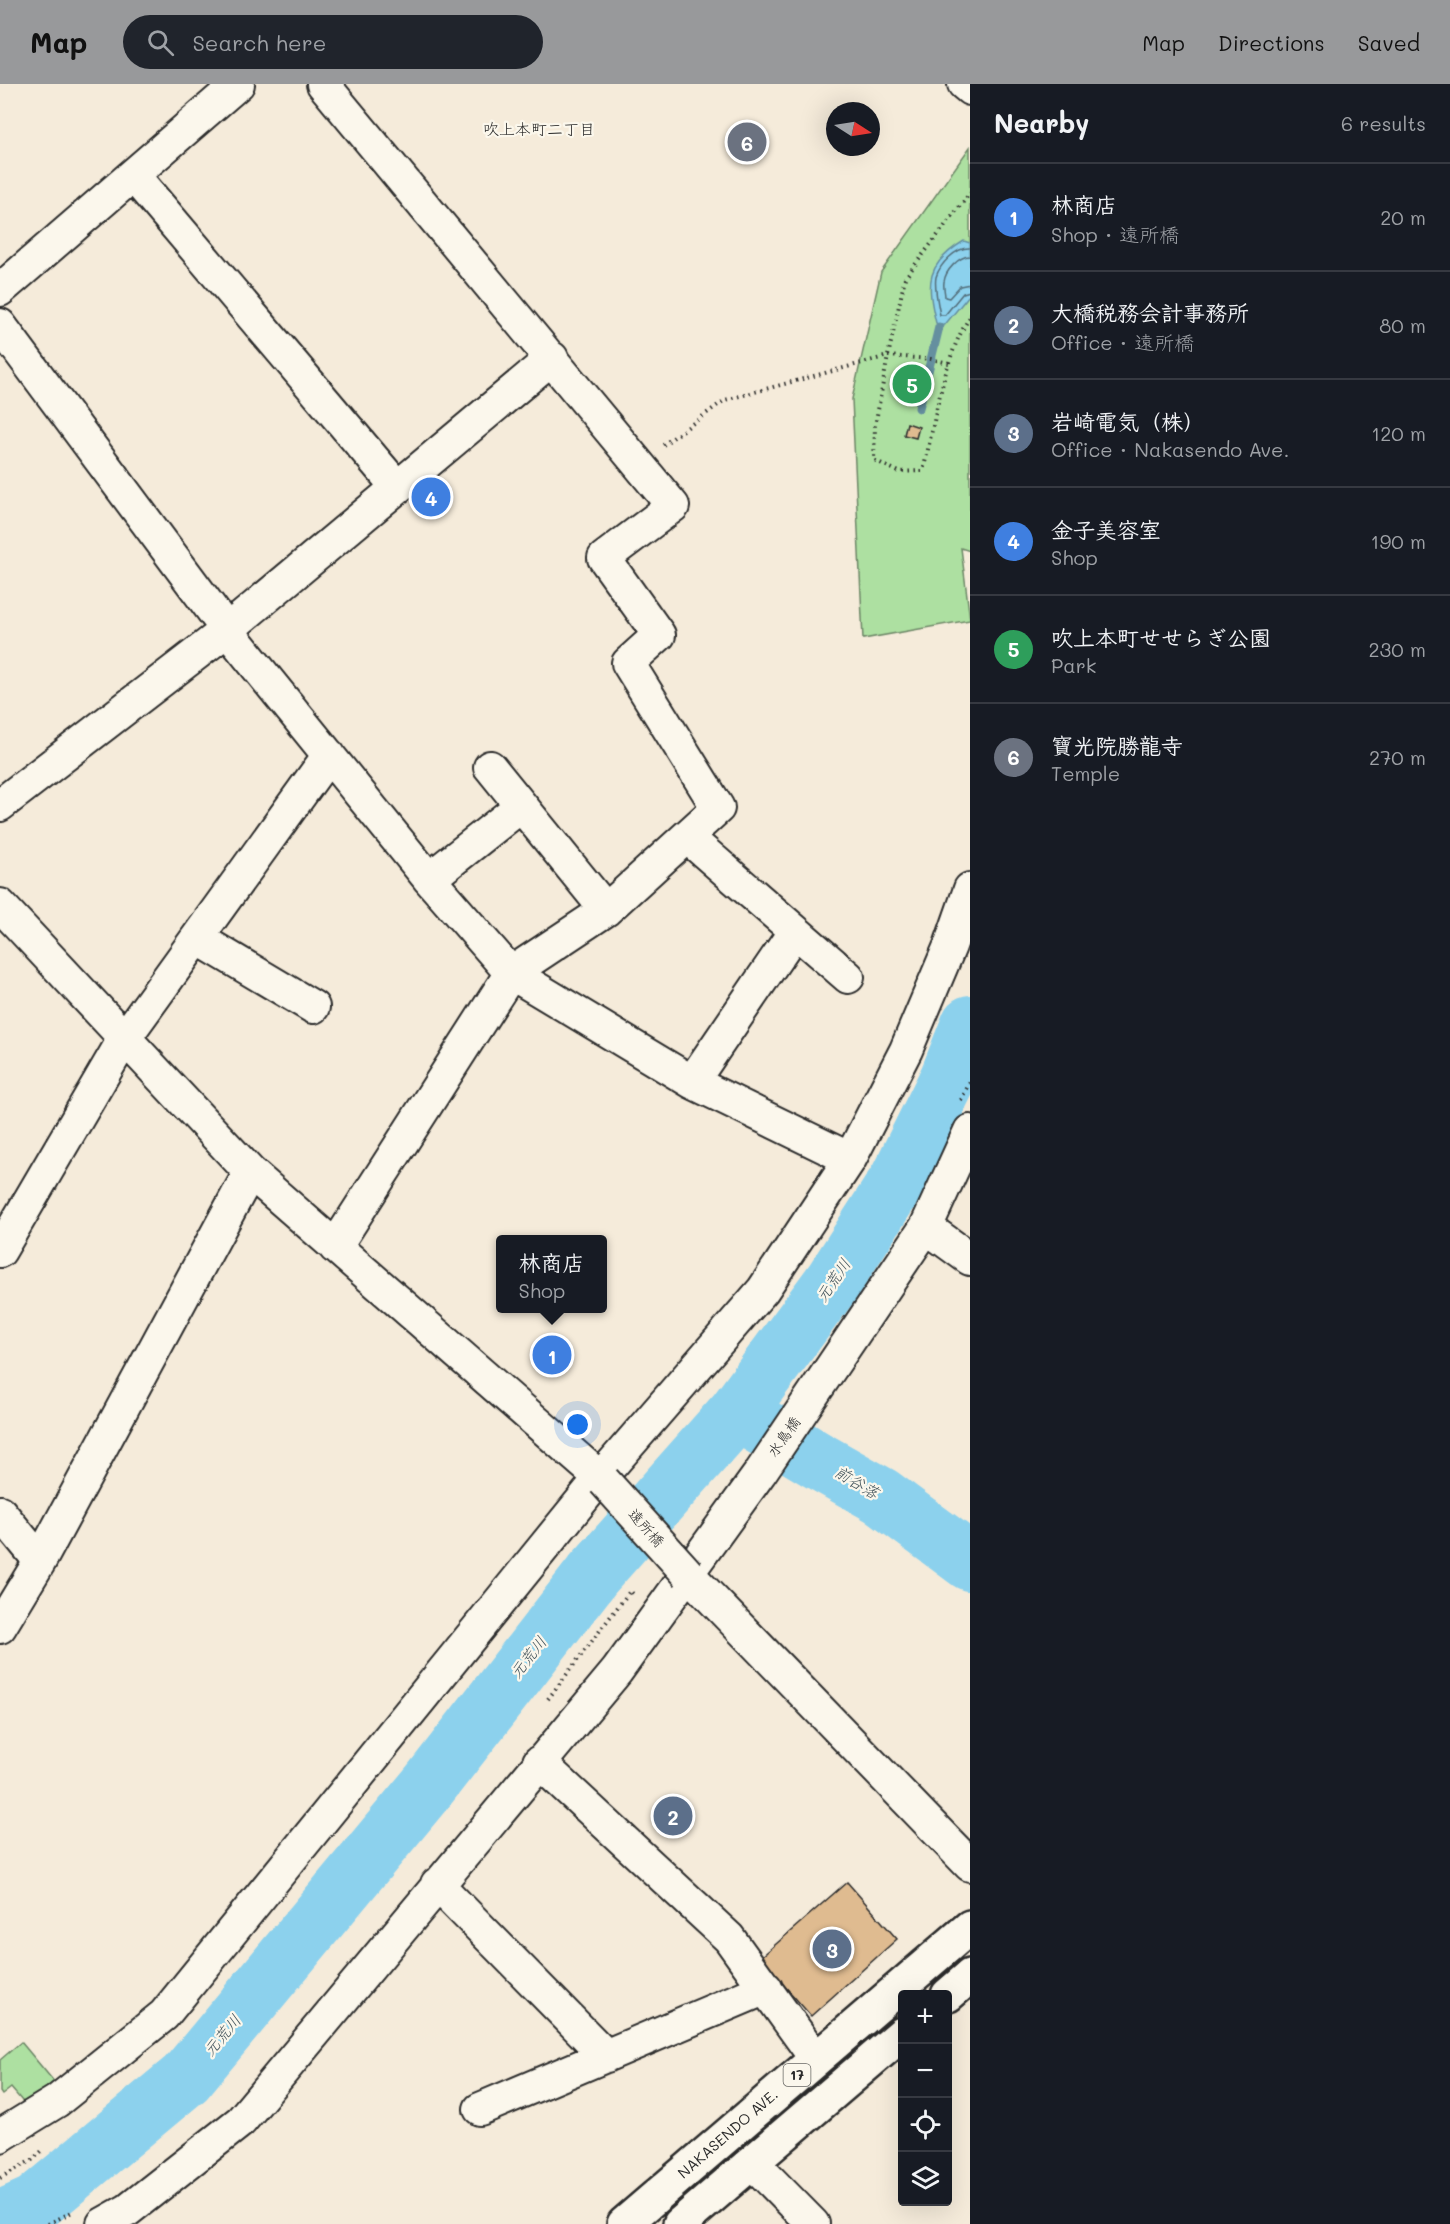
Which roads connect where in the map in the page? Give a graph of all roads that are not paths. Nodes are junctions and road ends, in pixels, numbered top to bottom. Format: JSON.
{"nodes":[{"id":1,"x":238,"y":84,"type":"edge"},
{"id":2,"x":323,"y":84,"type":"edge"},
{"id":3,"x":964,"y":84,"type":"edge"},
{"id":4,"x":970,"y":89,"type":"edge"},
{"id":5,"x":134,"y":174,"type":"junction"},
{"id":6,"x":0,"y":290,"type":"edge"},
{"id":7,"x":0,"y":326,"type":"edge"},
{"id":8,"x":552,"y":358,"type":"junction"},
{"id":9,"x":397,"y":487,"type":"junction"},
{"id":10,"x":227,"y":630,"type":"junction"},
{"id":11,"x":328,"y":755,"type":"junction"},
{"id":12,"x":490,"y":767,"type":"dead end"},
{"id":13,"x":0,"y":805,"type":"edge"},
{"id":14,"x":521,"y":806,"type":"junction"},
{"id":15,"x":687,"y":837,"type":"junction"},
{"id":16,"x":429,"y":879,"type":"junction"},
{"id":17,"x":970,"y":890,"type":"edge"},
{"id":18,"x":0,"y":905,"type":"edge"},
{"id":19,"x":606,"y":910,"type":"junction"},
{"id":20,"x":795,"y":931,"type":"junction"},
{"id":21,"x":197,"y":938,"type":"junction"},
{"id":22,"x":511,"y":974,"type":"junction"},
{"id":23,"x":848,"y":977,"type":"dead end"},
{"id":24,"x":314,"y":1007,"type":"dead end"},
{"id":25,"x":124,"y":1039,"type":"junction"},
{"id":26,"x":692,"y":1082,"type":"junction"},
{"id":27,"x":970,"y":1131,"type":"edge"},
{"id":28,"x":850,"y":1159,"type":"junction"},
{"id":29,"x":250,"y":1173,"type":"junction"},
{"id":30,"x":926,"y":1227,"type":"junction"},
{"id":31,"x":336,"y":1247,"type":"junction"},
{"id":32,"x":0,"y":1251,"type":"edge"},
{"id":33,"x":970,"y":1259,"type":"edge"},
{"id":34,"x":602,"y":1480,"type":"junction"},
{"id":35,"x":0,"y":1512,"type":"edge"},
{"id":36,"x":40,"y":1561,"type":"junction"},
{"id":37,"x":688,"y":1574,"type":"junction"},
{"id":38,"x":0,"y":1627,"type":"edge"},
{"id":39,"x":539,"y":1762,"type":"junction"},
{"id":40,"x":970,"y":1865,"type":"edge"},
{"id":41,"x":437,"y":1884,"type":"junction"},
{"id":42,"x":970,"y":1927,"type":"edge"},
{"id":43,"x":970,"y":1976,"type":"edge"},
{"id":44,"x":765,"y":1988,"type":"junction"},
{"id":45,"x":952,"y":1992,"type":"edge"},
{"id":46,"x":898,"y":2038,"type":"edge"},
{"id":47,"x":606,"y":2056,"type":"junction"},
{"id":48,"x":816,"y":2059,"type":"junction"},
{"id":49,"x":480,"y":2109,"type":"dead end"},
{"id":50,"x":2,"y":2132,"type":"edge"},
{"id":51,"x":752,"y":2162,"type":"junction"},
{"id":52,"x":113,"y":2216,"type":"edge"},
{"id":53,"x":624,"y":2224,"type":"edge"},
{"id":54,"x":680,"y":2224,"type":"edge"},
{"id":55,"x":813,"y":2224,"type":"edge"}],
"edges":[{"from":1,"to":5,"type":"street"},
{"from":2,"to":8,"type":"street"},
{"from":3,"to":4,"type":"street"},
{"from":5,"to":6,"type":"street"},
{"from":5,"to":9,"type":"street"},
{"from":7,"to":10,"type":"street"},
{"from":8,"to":9,"type":"street"},
{"from":8,"to":15,"type":"street"},
{"from":9,"to":10,"type":"street"},
{"from":10,"to":11,"type":"street"},
{"from":10,"to":13,"type":"street"},
{"from":11,"to":16,"type":"street"},
{"from":11,"to":21,"type":"street"},
{"from":12,"to":14,"type":"street"},
{"from":14,"to":16,"type":"street"},
{"from":14,"to":19,"type":"street"},
{"from":15,"to":19,"type":"street"},
{"from":15,"to":20,"type":"street"},
{"from":16,"to":22,"type":"street"},
{"from":17,"to":28,"type":"street"},
{"from":18,"to":25,"type":"street","name":"遠所橋"},
{"from":19,"to":22,"type":"street"},
{"from":20,"to":23,"type":"street"},
{"from":20,"to":26,"type":"street"},
{"from":21,"to":24,"type":"street"},
{"from":21,"to":25,"type":"street"},
{"from":22,"to":26,"type":"street"},
{"from":22,"to":31,"type":"street"},
{"from":25,"to":29,"type":"street","name":"遠所橋"},
{"from":25,"to":32,"type":"street"},
{"from":26,"to":28,"type":"street"},
{"from":27,"to":30,"type":"street","name":"水鳥橋"},
{"from":28,"to":34,"type":"street"},
{"from":29,"to":31,"type":"street","name":"遠所橋"},
{"from":29,"to":36,"type":"street"},
{"from":30,"to":33,"type":"street"},
{"from":30,"to":37,"type":"street","name":"水鳥橋"},
{"from":31,"to":34,"type":"street","name":"遠所橋"},
{"from":34,"to":37,"type":"street","name":"遠所橋","bridge":true},
{"from":34,"to":50,"type":"street"},
{"from":35,"to":36,"type":"street"},
{"from":36,"to":38,"type":"street"},
{"from":37,"to":39,"type":"street","name":"水鳥橋"},
{"from":37,"to":40,"type":"street","name":"遠所橋"},
{"from":39,"to":41,"type":"street","name":"水鳥橋"},
{"from":39,"to":44,"type":"street"},
{"from":41,"to":47,"type":"street"},
{"from":41,"to":52,"type":"street","name":"水鳥橋"},
{"from":42,"to":48,"type":"highway","name":"NAKASENDO AVE.","number":"17"},
{"from":43,"to":45,"type":"highway"},
{"from":44,"to":47,"type":"street"},
{"from":44,"to":48,"type":"street"},
{"from":46,"to":51,"type":"highway","number":"17"},
{"from":47,"to":49,"type":"street"},
{"from":48,"to":53,"type":"highway","name":"NAKASENDO AVE.","number":"17"},
{"from":51,"to":54,"type":"highway","number":"17"},
{"from":51,"to":55,"type":"street"}]}
